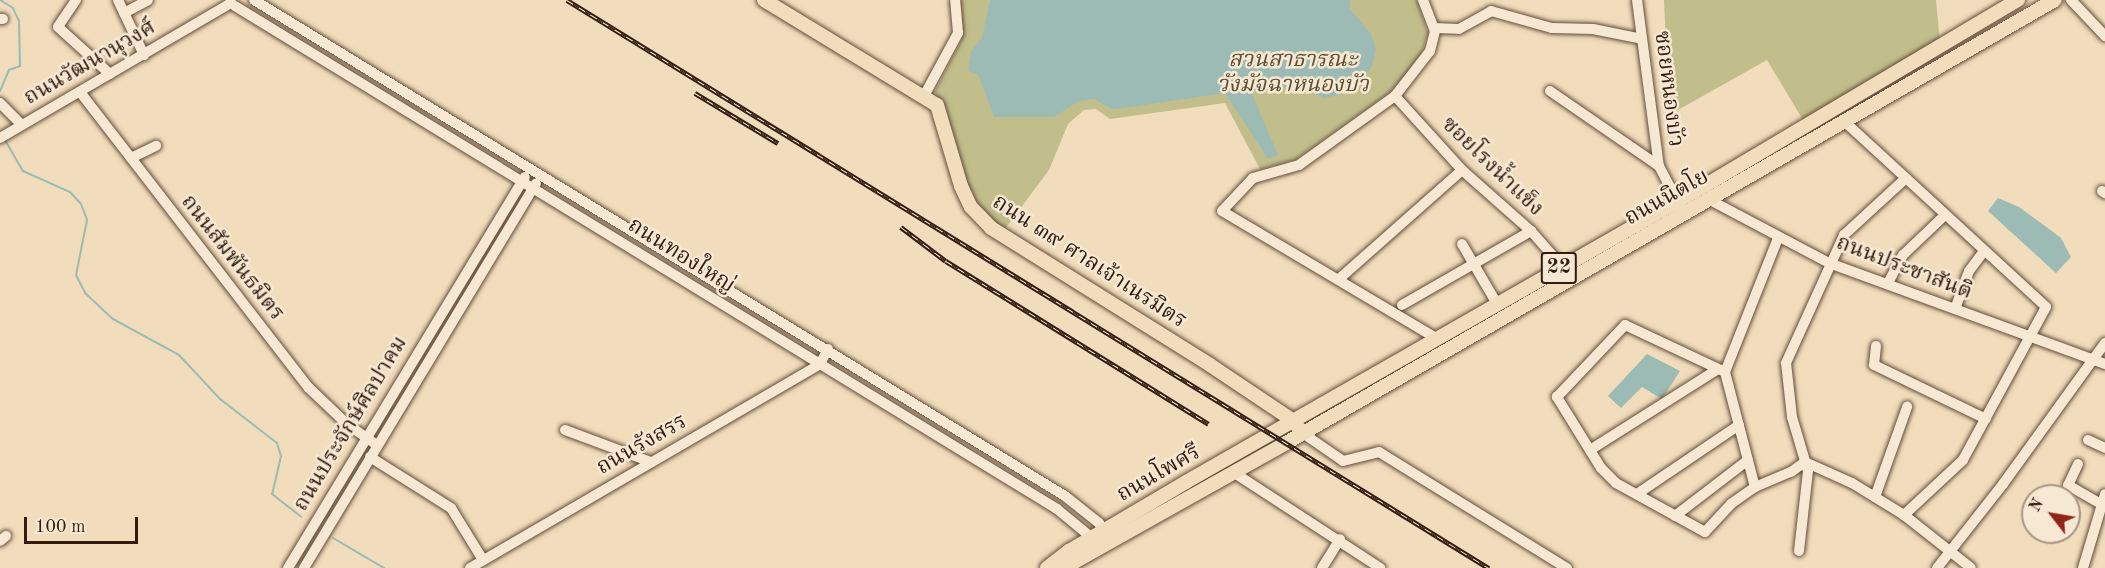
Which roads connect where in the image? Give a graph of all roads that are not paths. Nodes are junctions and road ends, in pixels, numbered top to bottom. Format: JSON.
{"nodes":[{"id":1,"x":76,"y":0,"type":"edge"},
{"id":2,"x":118,"y":0,"type":"edge"},
{"id":3,"x":148,"y":0,"type":"edge"},
{"id":4,"x":254,"y":0,"type":"edge"},
{"id":5,"x":764,"y":0,"type":"edge"},
{"id":6,"x":955,"y":0,"type":"edge"},
{"id":7,"x":1423,"y":0,"type":"edge"},
{"id":8,"x":1637,"y":0,"type":"edge"},
{"id":9,"x":2018,"y":0,"type":"edge"},
{"id":10,"x":2055,"y":0,"type":"edge"},
{"id":11,"x":2071,"y":0,"type":"edge"},
{"id":12,"x":235,"y":2,"type":"edge"},
{"id":13,"x":124,"y":13,"type":"junction"},
{"id":14,"x":279,"y":14,"type":"junction"},
{"id":15,"x":272,"y":27,"type":"junction"},
{"id":16,"x":1434,"y":28,"type":"junction"},
{"id":17,"x":2105,"y":36,"type":"edge"},
{"id":18,"x":1642,"y":39,"type":"junction"},
{"id":19,"x":144,"y":55,"type":"junction"},
{"id":20,"x":110,"y":74,"type":"junction"},
{"id":21,"x":1881,"y":81,"type":"junction"},
{"id":22,"x":80,"y":92,"type":"junction"},
{"id":23,"x":1550,"y":92,"type":"dead end"},
{"id":24,"x":924,"y":96,"type":"junction"},
{"id":25,"x":1395,"y":96,"type":"junction"},
{"id":26,"x":1890,"y":96,"type":"junction"},
{"id":27,"x":0,"y":103,"type":"edge"},
{"id":28,"x":1845,"y":122,"type":"junction"},
{"id":29,"x":22,"y":125,"type":"junction"},
{"id":30,"x":4,"y":136,"type":"edge"},
{"id":31,"x":156,"y":146,"type":"dead end"},
{"id":32,"x":131,"y":158,"type":"junction"},
{"id":33,"x":1659,"y":166,"type":"junction"},
{"id":34,"x":530,"y":169,"type":"junction"},
{"id":35,"x":1462,"y":170,"type":"junction"},
{"id":36,"x":540,"y":175,"type":"junction"},
{"id":37,"x":1906,"y":178,"type":"junction"},
{"id":38,"x":523,"y":180,"type":"junction"},
{"id":39,"x":533,"y":187,"type":"junction"},
{"id":40,"x":1704,"y":193,"type":"junction"},
{"id":41,"x":1680,"y":207,"type":"junction"},
{"id":42,"x":1945,"y":215,"type":"junction"},
{"id":43,"x":1530,"y":231,"type":"junction"},
{"id":44,"x":1778,"y":238,"type":"junction"},
{"id":45,"x":1462,"y":244,"type":"dead end"},
{"id":46,"x":1984,"y":251,"type":"junction"},
{"id":47,"x":1829,"y":263,"type":"junction"},
{"id":48,"x":1473,"y":264,"type":"junction"},
{"id":49,"x":1562,"y":267,"type":"junction"},
{"id":50,"x":1339,"y":279,"type":"junction"},
{"id":51,"x":1888,"y":283,"type":"junction"},
{"id":52,"x":447,"y":300,"type":"junction"},
{"id":53,"x":1497,"y":304,"type":"junction"},
{"id":54,"x":1402,"y":305,"type":"dead end"},
{"id":55,"x":459,"y":308,"type":"junction"},
{"id":56,"x":1955,"y":309,"type":"junction"},
{"id":57,"x":434,"y":322,"type":"junction"},
{"id":58,"x":446,"y":330,"type":"junction"},
{"id":59,"x":1442,"y":340,"type":"junction"},
{"id":60,"x":2031,"y":340,"type":"junction"},
{"id":61,"x":2105,"y":343,"type":"edge"},
{"id":62,"x":1876,"y":345,"type":"dead end"},
{"id":63,"x":828,"y":349,"type":"junction"},
{"id":64,"x":2090,"y":359,"type":"junction"},
{"id":65,"x":820,"y":364,"type":"junction"},
{"id":66,"x":2105,"y":364,"type":"edge"},
{"id":67,"x":1721,"y":371,"type":"junction"},
{"id":68,"x":1907,"y":407,"type":"dead end"},
{"id":69,"x":1986,"y":419,"type":"junction"},
{"id":70,"x":1738,"y":425,"type":"junction"},
{"id":71,"x":1298,"y":427,"type":"junction"},
{"id":72,"x":565,"y":430,"type":"dead end"},
{"id":73,"x":364,"y":438,"type":"junction"},
{"id":74,"x":2088,"y":440,"type":"dead end"},
{"id":75,"x":377,"y":445,"type":"junction"},
{"id":76,"x":2105,"y":448,"type":"edge"},
{"id":77,"x":1590,"y":450,"type":"junction"},
{"id":78,"x":370,"y":457,"type":"junction"},
{"id":79,"x":1748,"y":460,"type":"junction"},
{"id":80,"x":651,"y":462,"type":"junction"},
{"id":81,"x":1805,"y":462,"type":"junction"},
{"id":82,"x":2078,"y":464,"type":"dead end"},
{"id":83,"x":1233,"y":472,"type":"junction"},
{"id":84,"x":1755,"y":487,"type":"junction"},
{"id":85,"x":1637,"y":494,"type":"junction"},
{"id":86,"x":1065,"y":496,"type":"junction"},
{"id":87,"x":1875,"y":497,"type":"junction"},
{"id":88,"x":2103,"y":499,"type":"edge"},
{"id":89,"x":1057,"y":509,"type":"junction"},
{"id":90,"x":1904,"y":514,"type":"junction"},
{"id":91,"x":1675,"y":516,"type":"junction"},
{"id":92,"x":1137,"y":525,"type":"junction"},
{"id":93,"x":1102,"y":539,"type":"junction"},
{"id":94,"x":1340,"y":539,"type":"junction"},
{"id":95,"x":304,"y":540,"type":"junction"},
{"id":96,"x":316,"y":548,"type":"junction"},
{"id":97,"x":1950,"y":550,"type":"junction"},
{"id":98,"x":1799,"y":551,"type":"dead end"},
{"id":99,"x":483,"y":561,"type":"junction"},
{"id":100,"x":1076,"y":561,"type":"junction"},
{"id":101,"x":288,"y":568,"type":"edge"},
{"id":102,"x":304,"y":568,"type":"edge"},
{"id":103,"x":470,"y":568,"type":"edge"},
{"id":104,"x":1047,"y":568,"type":"edge"},
{"id":105,"x":1057,"y":568,"type":"edge"},
{"id":106,"x":1322,"y":568,"type":"edge"},
{"id":107,"x":1380,"y":568,"type":"edge"},
{"id":108,"x":1567,"y":568,"type":"edge"},
{"id":109,"x":1937,"y":568,"type":"edge"},
{"id":110,"x":1971,"y":568,"type":"edge"},
{"id":111,"x":2083,"y":568,"type":"edge"}],
"edges":[{"from":1,"to":20,"type":"street"},
{"from":2,"to":13,"type":"street"},
{"from":3,"to":13,"type":"street"},
{"from":4,"to":14,"type":"street","name":"ถนนทองใหญ่"},
{"from":5,"to":24,"type":"main road","name":"ถนน ๓๙ ศาลเจ้าเนรมิตร"},
{"from":6,"to":24,"type":"street"},
{"from":7,"to":16,"type":"street"},
{"from":8,"to":18,"type":"street","name":"ซอยหนองบัว"},
{"from":9,"to":21,"type":"main road","name":"ถนนนิตโย","number":"22"},
{"from":10,"to":26,"type":"main road","name":"ถนนนิตโย","number":"22"},
{"from":11,"to":17,"type":"street"},
{"from":12,"to":15,"type":"street","name":"ถนนทองใหญ่"},
{"from":12,"to":19,"type":"street","name":"ถนนวัฒนานุวงศ์"},
{"from":13,"to":19,"type":"street"},
{"from":14,"to":15,"type":"street"},
{"from":14,"to":34,"type":"street","name":"ถนนทองใหญ่"},
{"from":15,"to":38,"type":"street","name":"ถนนทองใหญ่"},
{"from":16,"to":18,"type":"street"},
{"from":16,"to":25,"type":"street"},
{"from":18,"to":33,"type":"street","name":"ซอยหนองบัว"},
{"from":19,"to":20,"type":"street","name":"ถนนวัฒนานุวงศ์"},
{"from":20,"to":22,"type":"street","name":"ถนนวัฒนานุวงศ์"},
{"from":21,"to":26,"type":"main road"},
{"from":21,"to":40,"type":"main road","name":"ถนนนิตโย","number":"22"},
{"from":22,"to":29,"type":"street","name":"ถนนวัฒนานุวงศ์"},
{"from":22,"to":32,"type":"street","name":"ถนนสัมพันธมิตร"},
{"from":23,"to":33,"type":"street"},
{"from":24,"to":71,"type":"main road","name":"ถนน ๓๙ ศาลเจ้าเนรมิตร"},
{"from":25,"to":35,"type":"street","name":"ซอยโรงน้ำแข็ง"},
{"from":25,"to":50,"type":"street"},
{"from":26,"to":28,"type":"main road","name":"ถนนนิตโย","number":"22"},
{"from":27,"to":29,"type":"street"},
{"from":28,"to":37,"type":"street"},
{"from":28,"to":40,"type":"main road","name":"ถนนนิตโย","number":"22"},
{"from":29,"to":30,"type":"street","name":"ถนนวัฒนานุวงศ์"},
{"from":31,"to":32,"type":"street"},
{"from":32,"to":73,"type":"street","name":"ถนนสัมพันธมิตร"},
{"from":33,"to":41,"type":"street","name":"ซอยหนองบัว"},
{"from":34,"to":36,"type":"street","name":"ถนนทองใหญ่"},
{"from":34,"to":38,"type":"street","name":"ถนนประจักษ์ศิลปาคม"},
{"from":35,"to":43,"type":"street","name":"ซอยโรงน้ำแข็ง"},
{"from":35,"to":50,"type":"street"},
{"from":36,"to":39,"type":"street","name":"ถนนประจักษ์ศิลปาคม"},
{"from":36,"to":63,"type":"street","name":"ถนนทองใหญ่"},
{"from":37,"to":42,"type":"street"},
{"from":37,"to":47,"type":"street"},
{"from":38,"to":39,"type":"street","name":"ถนนทองใหญ่"},
{"from":38,"to":52,"type":"street","name":"ถนนประจักษ์ศิลปาคม"},
{"from":39,"to":55,"type":"street","name":"ถนนประจักษ์ศิลปาคม"},
{"from":39,"to":65,"type":"street","name":"ถนนทองใหญ่"},
{"from":40,"to":41,"type":"main road","name":"ถนนนิตโย","number":"22"},
{"from":40,"to":44,"type":"street","name":"ถนนประชาสันติ"},
{"from":41,"to":49,"type":"main road","name":"ถนนนิตโย","number":"22"},
{"from":41,"to":59,"type":"main road","name":"ถนนนิตโย","number":"22"},
{"from":42,"to":46,"type":"street"},
{"from":42,"to":51,"type":"street"},
{"from":43,"to":48,"type":"street"},
{"from":43,"to":49,"type":"street","name":"ซอยโรงน้ำแข็ง"},
{"from":44,"to":47,"type":"street","name":"ถนนประชาสันติ"},
{"from":44,"to":67,"type":"street"},
{"from":45,"to":48,"type":"street"},
{"from":46,"to":56,"type":"street"},
{"from":46,"to":60,"type":"street"},
{"from":47,"to":51,"type":"street","name":"ถนนประชาสันติ"},
{"from":47,"to":81,"type":"street"},
{"from":48,"to":53,"type":"street"},
{"from":48,"to":54,"type":"street"},
{"from":49,"to":53,"type":"main road","name":"ถนนนิตโย","number":"22"},
{"from":50,"to":59,"type":"street"},
{"from":51,"to":56,"type":"street","name":"ถนนประชาสันติ"},
{"from":52,"to":55,"type":"street"},
{"from":52,"to":57,"type":"street","name":"ถนนประจักษ์ศิลปาคม"},
{"from":53,"to":59,"type":"main road","name":"ถนนนิตโย","number":"22"},
{"from":55,"to":58,"type":"street","name":"ถนนประจักษ์ศิลปาคม"},
{"from":56,"to":60,"type":"street","name":"ถนนประชาสันติ"},
{"from":57,"to":58,"type":"street"},
{"from":57,"to":73,"type":"street","name":"ถนนประจักษ์ศิลปาคม"},
{"from":58,"to":75,"type":"street","name":"ถนนประจักษ์ศิลปาคม"},
{"from":59,"to":71,"type":"main road","name":"ถนนนิตโย"},
{"from":60,"to":64,"type":"street","name":"ถนนประชาสันติ"},
{"from":60,"to":69,"type":"street"},
{"from":61,"to":64,"type":"street"},
{"from":62,"to":69,"type":"street"},
{"from":63,"to":65,"type":"street"},
{"from":63,"to":86,"type":"street","name":"ถนนทองใหญ่"},
{"from":64,"to":66,"type":"street","name":"ถนนประชาสันติ"},
{"from":64,"to":97,"type":"street"},
{"from":65,"to":80,"type":"street","name":"ถนนรังสรร"},
{"from":65,"to":89,"type":"street","name":"ถนนทองใหญ่"},
{"from":67,"to":70,"type":"street"},
{"from":67,"to":77,"type":"street"},
{"from":67,"to":77,"type":"street"},
{"from":68,"to":87,"type":"street"},
{"from":69,"to":90,"type":"street"},
{"from":70,"to":79,"type":"street"},
{"from":70,"to":85,"type":"street"},
{"from":71,"to":83,"type":"main road","name":"ถนนโพศรี"},
{"from":71,"to":93,"type":"main road","name":"ถนนโพศรี"},
{"from":71,"to":108,"type":"street"},
{"from":72,"to":80,"type":"street"},
{"from":73,"to":75,"type":"street","name":"ถนนสัมพันธมิตร"},
{"from":73,"to":95,"type":"street","name":"ถนนประจักษ์ศิลปาคม"},
{"from":74,"to":76,"type":"street"},
{"from":75,"to":78,"type":"street","name":"ถนนประจักษ์ศิลปาคม"},
{"from":77,"to":85,"type":"street"},
{"from":78,"to":96,"type":"street","name":"ถนนประจักษ์ศิลปาคม"},
{"from":78,"to":99,"type":"street"},
{"from":79,"to":84,"type":"street"},
{"from":79,"to":91,"type":"street"},
{"from":80,"to":99,"type":"street","name":"ถนนรังสรร"},
{"from":81,"to":84,"type":"street"},
{"from":81,"to":87,"type":"street"},
{"from":81,"to":98,"type":"street"},
{"from":82,"to":88,"type":"street"},
{"from":83,"to":92,"type":"main road","name":"ถนนโพศรี"},
{"from":83,"to":94,"type":"street"},
{"from":84,"to":91,"type":"street"},
{"from":85,"to":91,"type":"street"},
{"from":86,"to":89,"type":"street"},
{"from":86,"to":93,"type":"street","name":"ถนนทองใหญ่"},
{"from":87,"to":90,"type":"street"},
{"from":88,"to":111,"type":"street"},
{"from":89,"to":93,"type":"street","name":"ถนนทองใหญ่"},
{"from":90,"to":97,"type":"street"},
{"from":92,"to":93,"type":"main road","name":"ถนนโพศรี"},
{"from":92,"to":100,"type":"main road"},
{"from":93,"to":100,"type":"main road","name":"ถนนโพศรี"},
{"from":93,"to":104,"type":"main road","name":"ถนนโพศรี"},
{"from":94,"to":106,"type":"street"},
{"from":94,"to":107,"type":"street"},
{"from":95,"to":96,"type":"street"},
{"from":95,"to":101,"type":"street","name":"ถนนประจักษ์ศิลปาคม"},
{"from":96,"to":102,"type":"street","name":"ถนนประจักษ์ศิลปาคม"},
{"from":97,"to":109,"type":"street"},
{"from":97,"to":110,"type":"street"},
{"from":99,"to":103,"type":"street","name":"ถนนรังสรร"},
{"from":100,"to":105,"type":"main road","name":"ถนนโพศรี"}]}
